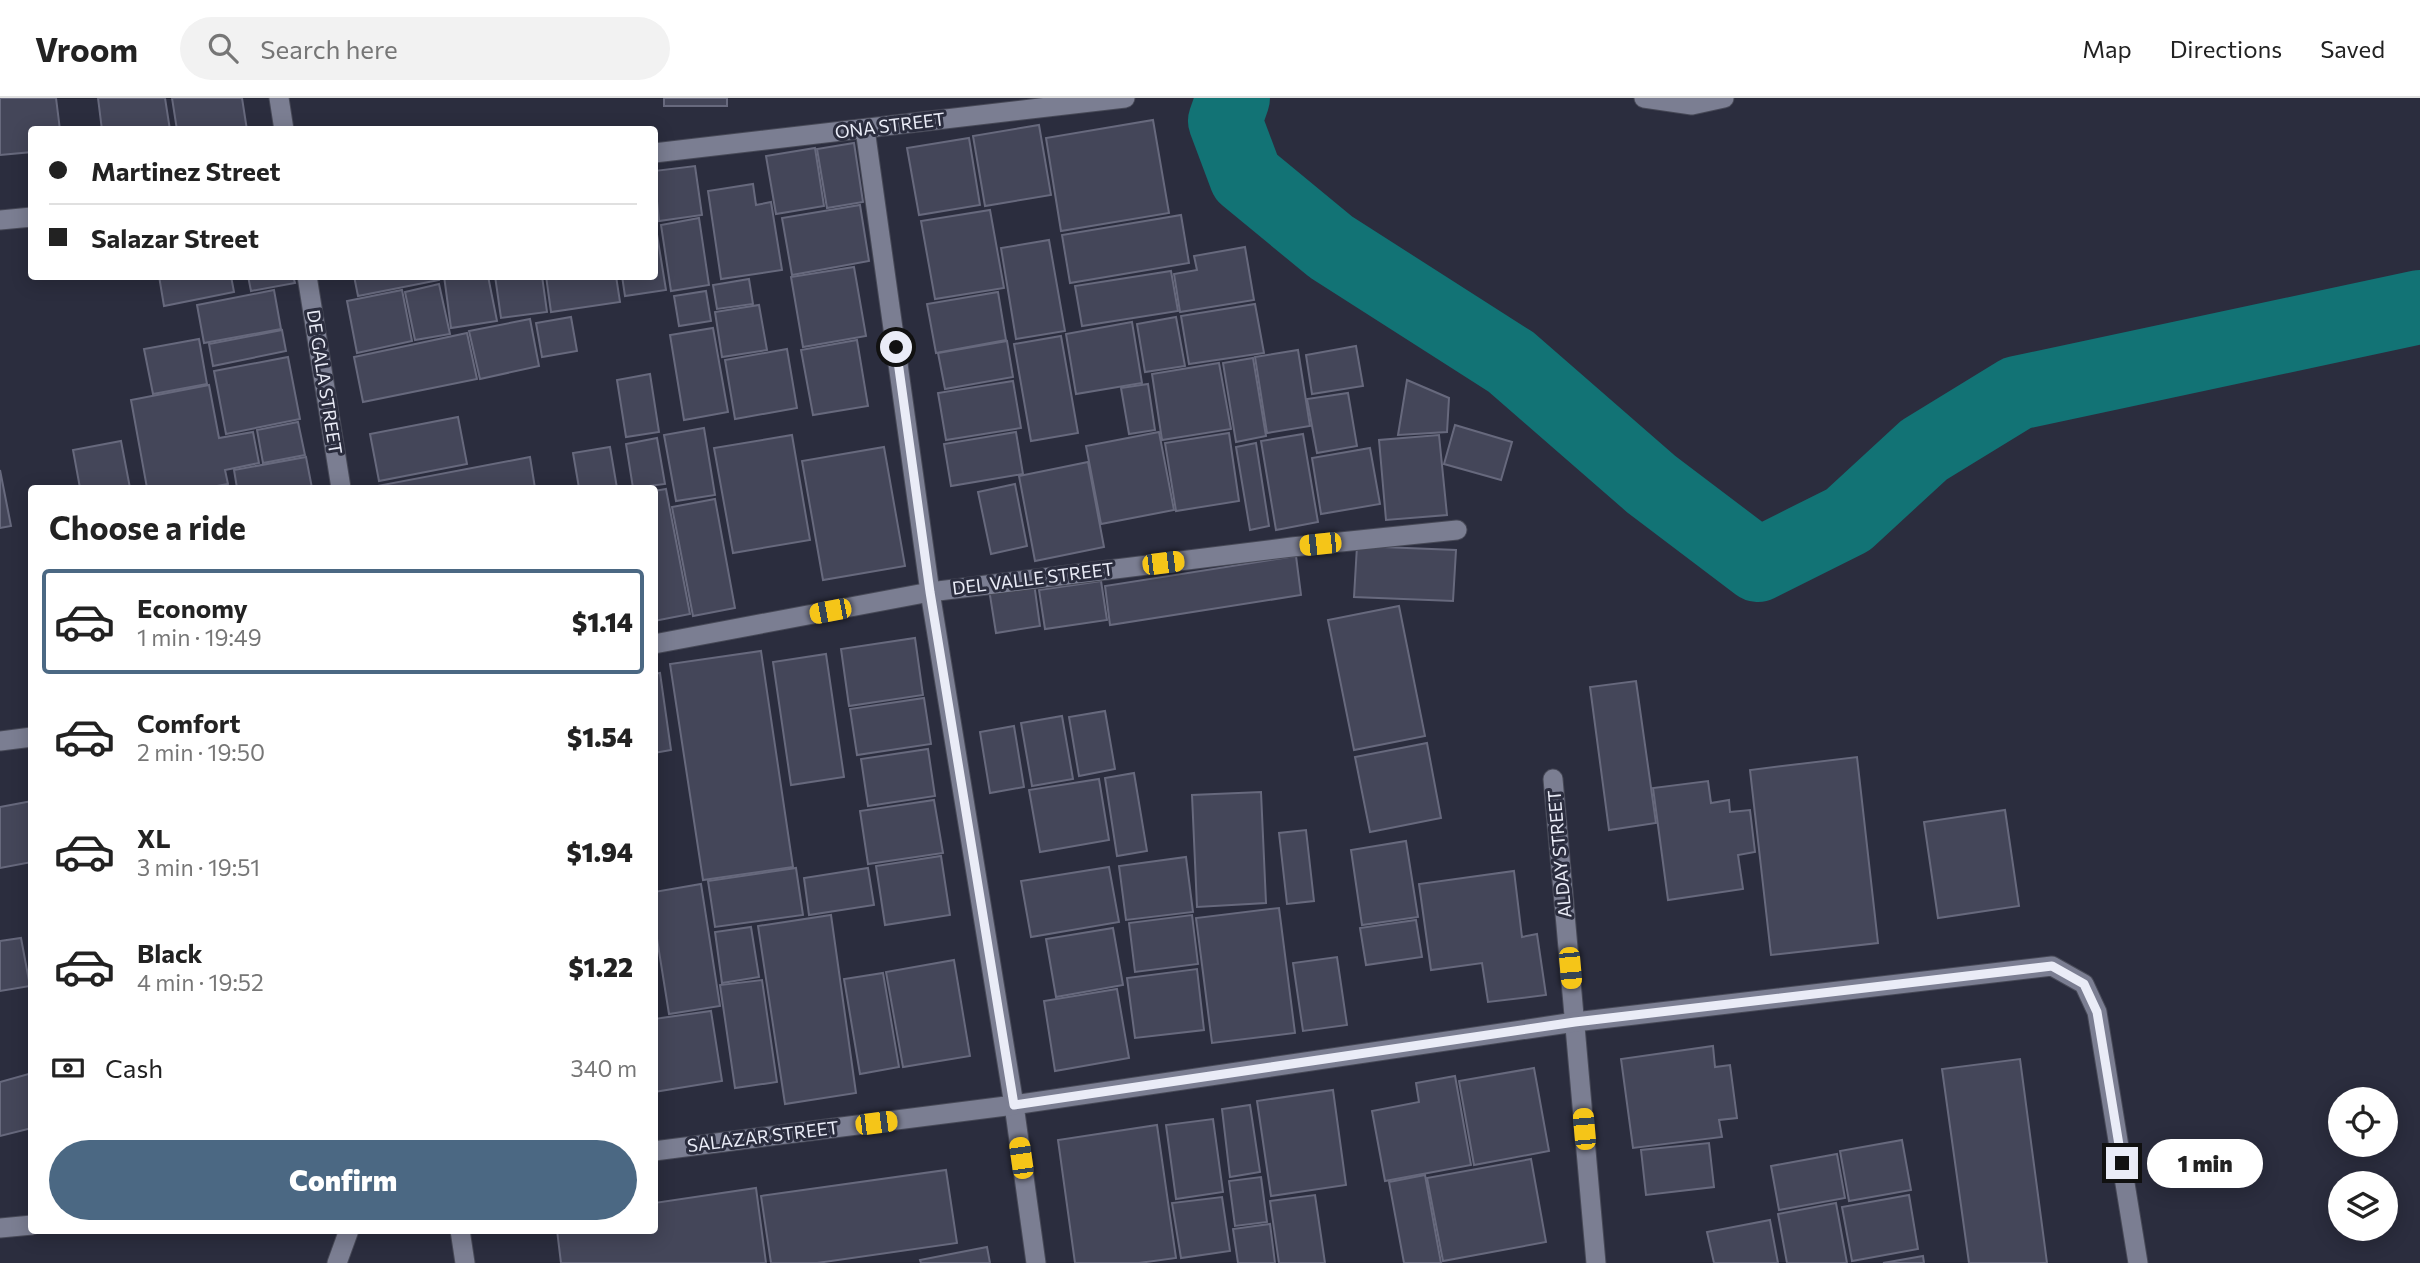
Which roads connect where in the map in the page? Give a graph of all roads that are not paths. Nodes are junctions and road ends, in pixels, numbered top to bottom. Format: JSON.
{"nodes":[{"id":1,"x":279,"y":98,"type":"edge"},
{"id":2,"x":1121,"y":98,"type":"edge"},
{"id":3,"x":1644,"y":98,"type":"edge"},
{"id":4,"x":1724,"y":98,"type":"edge"},
{"id":5,"x":283,"y":126,"type":"edge"},
{"id":6,"x":865,"y":129,"type":"junction"},
{"id":7,"x":658,"y":153,"type":"edge"},
{"id":8,"x":28,"y":217,"type":"edge"},
{"id":9,"x":0,"y":220,"type":"edge"},
{"id":10,"x":308,"y":280,"type":"edge"},
{"id":11,"x":341,"y":485,"type":"edge"},
{"id":12,"x":1457,"y":530,"type":"dead end"},
{"id":13,"x":930,"y":592,"type":"junction"},
{"id":14,"x":658,"y":643,"type":"edge"},
{"id":15,"x":28,"y":738,"type":"edge"},
{"id":16,"x":0,"y":741,"type":"edge"},
{"id":17,"x":1553,"y":779,"type":"dead end"},
{"id":18,"x":1575,"y":1022,"type":"junction"},
{"id":19,"x":1014,"y":1105,"type":"junction"},
{"id":20,"x":658,"y":1150,"type":"edge"},
{"id":21,"x":28,"y":1225,"type":"edge"},
{"id":22,"x":0,"y":1228,"type":"edge"},
{"id":23,"x":348,"y":1234,"type":"edge"},
{"id":24,"x":461,"y":1234,"type":"edge"},
{"id":25,"x":337,"y":1263,"type":"edge"},
{"id":26,"x":465,"y":1263,"type":"edge"},
{"id":27,"x":1036,"y":1263,"type":"edge"},
{"id":28,"x":1596,"y":1263,"type":"edge"},
{"id":29,"x":2138,"y":1263,"type":"edge"}],
"edges":[{"from":1,"to":5,"type":"street"},
{"from":2,"to":6,"type":"street","name":"ONA STREET"},
{"from":3,"to":4,"type":"street"},
{"from":6,"to":7,"type":"street","name":"ONA STREET"},
{"from":6,"to":13,"type":"street"},
{"from":8,"to":9,"type":"street"},
{"from":10,"to":11,"type":"street","name":"DE GALA STREET"},
{"from":12,"to":13,"type":"street","name":"DEL VALLE STREET"},
{"from":13,"to":14,"type":"street","name":"DEL VALLE STREET"},
{"from":13,"to":19,"type":"street"},
{"from":15,"to":16,"type":"street"},
{"from":17,"to":18,"type":"street","name":"ALDAY STREET"},
{"from":18,"to":19,"type":"street","name":"SALAZAR STREET"},
{"from":18,"to":28,"type":"street","name":"ALDAY STREET"},
{"from":18,"to":29,"type":"street","name":"SALAZAR STREET"},
{"from":19,"to":20,"type":"street","name":"SALAZAR STREET"},
{"from":19,"to":27,"type":"street"},
{"from":21,"to":22,"type":"street"},
{"from":23,"to":25,"type":"street"},
{"from":24,"to":26,"type":"street"}]}
